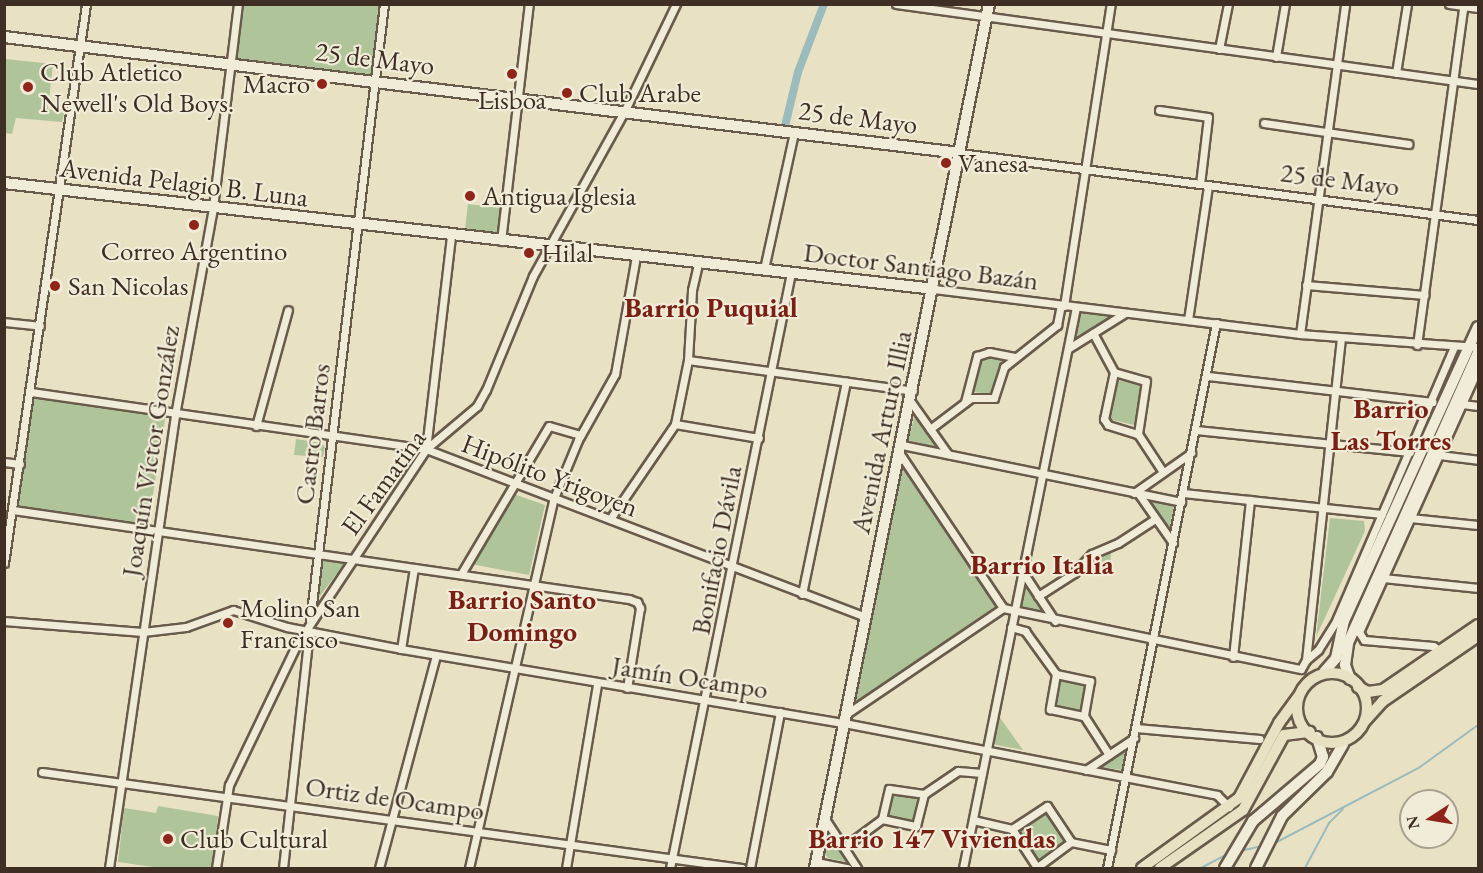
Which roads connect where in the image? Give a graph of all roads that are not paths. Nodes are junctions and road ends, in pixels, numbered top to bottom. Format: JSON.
{"nodes":[{"id":1,"x":86,"y":4,"type":"edge"},
{"id":2,"x":238,"y":4,"type":"edge"},
{"id":3,"x":384,"y":4,"type":"edge"},
{"id":4,"x":529,"y":4,"type":"edge"},
{"id":5,"x":676,"y":4,"type":"edge"},
{"id":6,"x":896,"y":4,"type":"edge"},
{"id":7,"x":989,"y":4,"type":"edge"},
{"id":8,"x":1112,"y":4,"type":"edge"},
{"id":9,"x":1228,"y":4,"type":"edge"},
{"id":10,"x":1285,"y":4,"type":"edge"},
{"id":11,"x":1345,"y":4,"type":"edge"},
{"id":12,"x":1407,"y":4,"type":"edge"},
{"id":13,"x":1449,"y":4,"type":"edge"},
{"id":14,"x":1464,"y":5,"type":"edge"},
{"id":15,"x":1479,"y":8,"type":"edge"},
{"id":16,"x":986,"y":17,"type":"junction"},
{"id":17,"x":1107,"y":34,"type":"junction"},
{"id":18,"x":4,"y":37,"type":"edge"},
{"id":19,"x":80,"y":47,"type":"junction"},
{"id":20,"x":1219,"y":49,"type":"junction"},
{"id":21,"x":1276,"y":57,"type":"junction"},
{"id":22,"x":231,"y":62,"type":"junction"},
{"id":23,"x":1335,"y":64,"type":"junction"},
{"id":24,"x":1396,"y":73,"type":"junction"},
{"id":25,"x":376,"y":80,"type":"junction"},
{"id":26,"x":1455,"y":81,"type":"junction"},
{"id":27,"x":1479,"y":84,"type":"edge"},
{"id":28,"x":519,"y":99,"type":"junction"},
{"id":29,"x":625,"y":110,"type":"junction"},
{"id":30,"x":1159,"y":110,"type":"dead end"},
{"id":31,"x":1264,"y":123,"type":"dead end"},
{"id":32,"x":794,"y":132,"type":"junction"},
{"id":33,"x":1325,"y":132,"type":"junction"},
{"id":34,"x":1408,"y":144,"type":"dead end"},
{"id":35,"x":960,"y":153,"type":"junction"},
{"id":36,"x":1086,"y":170,"type":"junction"},
{"id":37,"x":4,"y":183,"type":"edge"},
{"id":38,"x":1200,"y":184,"type":"junction"},
{"id":39,"x":1208,"y":186,"type":"junction"},
{"id":40,"x":59,"y":190,"type":"junction"},
{"id":41,"x":1316,"y":199,"type":"junction"},
{"id":42,"x":213,"y":207,"type":"junction"},
{"id":43,"x":1435,"y":214,"type":"junction"},
{"id":44,"x":1479,"y":220,"type":"edge"},
{"id":45,"x":357,"y":225,"type":"junction"},
{"id":46,"x":451,"y":236,"type":"junction"},
{"id":47,"x":501,"y":241,"type":"junction"},
{"id":48,"x":548,"y":247,"type":"junction"},
{"id":49,"x":636,"y":256,"type":"junction"},
{"id":50,"x":698,"y":263,"type":"junction"},
{"id":51,"x":764,"y":269,"type":"junction"},
{"id":52,"x":791,"y":273,"type":"junction"},
{"id":53,"x":1306,"y":285,"type":"junction"},
{"id":54,"x":934,"y":289,"type":"junction"},
{"id":55,"x":1425,"y":295,"type":"junction"},
{"id":56,"x":1062,"y":306,"type":"junction"},
{"id":57,"x":1076,"y":308,"type":"junction"},
{"id":58,"x":288,"y":310,"type":"dead end"},
{"id":59,"x":1125,"y":313,"type":"junction"},
{"id":60,"x":1188,"y":320,"type":"junction"},
{"id":61,"x":4,"y":322,"type":"edge"},
{"id":62,"x":1216,"y":323,"type":"junction"},
{"id":63,"x":40,"y":326,"type":"junction"},
{"id":64,"x":1479,"y":327,"type":"edge"},
{"id":65,"x":1093,"y":333,"type":"junction"},
{"id":66,"x":1300,"y":334,"type":"junction"},
{"id":67,"x":1341,"y":338,"type":"junction"},
{"id":68,"x":1417,"y":345,"type":"junction"},
{"id":69,"x":1454,"y":347,"type":"junction"},
{"id":70,"x":1473,"y":347,"type":"edge"},
{"id":71,"x":1069,"y":348,"type":"junction"},
{"id":72,"x":1015,"y":357,"type":"junction"},
{"id":73,"x":688,"y":360,"type":"junction"},
{"id":74,"x":1479,"y":368,"type":"edge"},
{"id":75,"x":773,"y":372,"type":"junction"},
{"id":76,"x":1114,"y":372,"type":"junction"},
{"id":77,"x":1208,"y":376,"type":"junction"},
{"id":78,"x":846,"y":382,"type":"junction"},
{"id":79,"x":31,"y":392,"type":"junction"},
{"id":80,"x":1335,"y":392,"type":"junction"},
{"id":81,"x":912,"y":397,"type":"junction"},
{"id":82,"x":965,"y":402,"type":"junction"},
{"id":83,"x":1432,"y":402,"type":"junction"},
{"id":84,"x":1462,"y":404,"type":"junction"},
{"id":85,"x":1479,"y":406,"type":"edge"},
{"id":86,"x":175,"y":415,"type":"junction"},
{"id":87,"x":675,"y":424,"type":"junction"},
{"id":88,"x":256,"y":426,"type":"junction"},
{"id":89,"x":930,"y":429,"type":"junction"},
{"id":90,"x":1196,"y":430,"type":"junction"},
{"id":91,"x":1138,"y":434,"type":"junction"},
{"id":92,"x":581,"y":435,"type":"junction"},
{"id":93,"x":333,"y":438,"type":"junction"},
{"id":94,"x":759,"y":438,"type":"junction"},
{"id":95,"x":1330,"y":443,"type":"junction"},
{"id":96,"x":901,"y":449,"type":"junction"},
{"id":97,"x":426,"y":450,"type":"junction"},
{"id":98,"x":1410,"y":452,"type":"junction"},
{"id":99,"x":1191,"y":453,"type":"junction"},
{"id":100,"x":948,"y":454,"type":"junction"},
{"id":101,"x":1438,"y":455,"type":"junction"},
{"id":102,"x":1479,"y":460,"type":"edge"},
{"id":103,"x":4,"y":462,"type":"edge"},
{"id":104,"x":20,"y":464,"type":"junction"},
{"id":105,"x":1163,"y":472,"type":"junction"},
{"id":106,"x":1042,"y":473,"type":"junction"},
{"id":107,"x":512,"y":483,"type":"junction"},
{"id":108,"x":1136,"y":493,"type":"junction"},
{"id":109,"x":1183,"y":493,"type":"junction"},
{"id":110,"x":554,"y":498,"type":"junction"},
{"id":111,"x":1250,"y":500,"type":"junction"},
{"id":112,"x":1181,"y":502,"type":"junction"},
{"id":113,"x":1322,"y":507,"type":"junction"},
{"id":114,"x":13,"y":510,"type":"junction"},
{"id":115,"x":1382,"y":514,"type":"junction"},
{"id":116,"x":1410,"y":518,"type":"junction"},
{"id":117,"x":610,"y":519,"type":"junction"},
{"id":118,"x":1155,"y":519,"type":"junction"},
{"id":119,"x":1479,"y":525,"type":"edge"},
{"id":120,"x":158,"y":531,"type":"junction"},
{"id":121,"x":1173,"y":543,"type":"junction"},
{"id":122,"x":319,"y":552,"type":"junction"},
{"id":123,"x":354,"y":558,"type":"junction"},
{"id":124,"x":4,"y":563,"type":"edge"},
{"id":125,"x":414,"y":568,"type":"junction"},
{"id":126,"x":734,"y":570,"type":"junction"},
{"id":127,"x":1022,"y":571,"type":"junction"},
{"id":128,"x":461,"y":574,"type":"junction"},
{"id":129,"x":1383,"y":578,"type":"junction"},
{"id":130,"x":534,"y":585,"type":"junction"},
{"id":131,"x":1479,"y":588,"type":"edge"},
{"id":132,"x":802,"y":594,"type":"junction"},
{"id":133,"x":1038,"y":596,"type":"junction"},
{"id":134,"x":1003,"y":608,"type":"junction"},
{"id":135,"x":1014,"y":611,"type":"junction"},
{"id":136,"x":865,"y":618,"type":"junction"},
{"id":137,"x":4,"y":621,"type":"edge"},
{"id":138,"x":1054,"y":621,"type":"junction"},
{"id":139,"x":1479,"y":625,"type":"edge"},
{"id":140,"x":1011,"y":627,"type":"junction"},
{"id":141,"x":309,"y":631,"type":"junction"},
{"id":142,"x":143,"y":632,"type":"junction"},
{"id":143,"x":1479,"y":636,"type":"edge"},
{"id":144,"x":1154,"y":641,"type":"junction"},
{"id":145,"x":401,"y":649,"type":"junction"},
{"id":146,"x":1441,"y":651,"type":"junction"},
{"id":147,"x":436,"y":655,"type":"junction"},
{"id":148,"x":1233,"y":657,"type":"junction"},
{"id":149,"x":1306,"y":660,"type":"junction"},
{"id":150,"x":516,"y":668,"type":"junction"},
{"id":151,"x":1324,"y":672,"type":"junction"},
{"id":152,"x":1056,"y":674,"type":"junction"},
{"id":153,"x":1354,"y":683,"type":"junction"},
{"id":154,"x":597,"y":684,"type":"junction"},
{"id":155,"x":627,"y":688,"type":"junction"},
{"id":156,"x":1298,"y":698,"type":"junction"},
{"id":157,"x":707,"y":700,"type":"junction"},
{"id":158,"x":780,"y":712,"type":"junction"},
{"id":159,"x":1084,"y":716,"type":"junction"},
{"id":160,"x":845,"y":719,"type":"junction"},
{"id":161,"x":1364,"y":722,"type":"junction"},
{"id":162,"x":1136,"y":728,"type":"junction"},
{"id":163,"x":1313,"y":735,"type":"junction"},
{"id":164,"x":1134,"y":738,"type":"junction"},
{"id":165,"x":1260,"y":739,"type":"dead end"},
{"id":166,"x":1342,"y":744,"type":"junction"},
{"id":167,"x":985,"y":752,"type":"junction"},
{"id":168,"x":1109,"y":755,"type":"junction"},
{"id":169,"x":1086,"y":770,"type":"junction"},
{"id":170,"x":42,"y":771,"type":"dead end"},
{"id":171,"x":982,"y":773,"type":"junction"},
{"id":172,"x":1125,"y":778,"type":"junction"},
{"id":173,"x":121,"y":783,"type":"junction"},
{"id":174,"x":924,"y":794,"type":"junction"},
{"id":175,"x":226,"y":796,"type":"junction"},
{"id":176,"x":291,"y":806,"type":"junction"},
{"id":177,"x":1229,"y":807,"type":"junction"},
{"id":178,"x":394,"y":819,"type":"junction"},
{"id":179,"x":825,"y":819,"type":"junction"},
{"id":180,"x":882,"y":819,"type":"junction"},
{"id":181,"x":973,"y":820,"type":"junction"},
{"id":182,"x":1012,"y":829,"type":"junction"},
{"id":183,"x":478,"y":831,"type":"junction"},
{"id":184,"x":1071,"y":842,"type":"junction"},
{"id":185,"x":570,"y":843,"type":"junction"},
{"id":186,"x":844,"y":847,"type":"junction"},
{"id":187,"x":1111,"y":850,"type":"junction"},
{"id":188,"x":672,"y":858,"type":"junction"},
{"id":189,"x":816,"y":865,"type":"edge"},
{"id":190,"x":1036,"y":867,"type":"edge"},
{"id":191,"x":109,"y":868,"type":"edge"},
{"id":192,"x":216,"y":868,"type":"edge"},
{"id":193,"x":283,"y":868,"type":"edge"},
{"id":194,"x":379,"y":868,"type":"edge"},
{"id":195,"x":469,"y":868,"type":"edge"},
{"id":196,"x":566,"y":868,"type":"edge"},
{"id":197,"x":670,"y":868,"type":"edge"},
{"id":198,"x":741,"y":868,"type":"edge"},
{"id":199,"x":750,"y":868,"type":"edge"},
{"id":200,"x":847,"y":868,"type":"edge"},
{"id":201,"x":857,"y":868,"type":"edge"},
{"id":202,"x":963,"y":868,"type":"edge"},
{"id":203,"x":1107,"y":868,"type":"edge"},
{"id":204,"x":1142,"y":868,"type":"edge"},
{"id":205,"x":1160,"y":868,"type":"edge"},
{"id":206,"x":1225,"y":868,"type":"edge"},
{"id":207,"x":1256,"y":868,"type":"edge"}],
"edges":[{"from":1,"to":19,"type":"street"},
{"from":2,"to":22,"type":"street","name":"Joaquín Víctor González"},
{"from":3,"to":25,"type":"street","name":"Castro Barros"},
{"from":4,"to":28,"type":"street"},
{"from":5,"to":29,"type":"street","name":"El Famatina"},
{"from":6,"to":16,"type":"street"},
{"from":7,"to":16,"type":"main road","name":"Avenida Arturo Illia"},
{"from":8,"to":17,"type":"street"},
{"from":9,"to":20,"type":"street"},
{"from":10,"to":21,"type":"street"},
{"from":11,"to":23,"type":"street"},
{"from":12,"to":24,"type":"street"},
{"from":13,"to":14,"type":"street"},
{"from":14,"to":15,"type":"street"},
{"from":14,"to":26,"type":"street"},
{"from":16,"to":17,"type":"street"},
{"from":16,"to":35,"type":"main road","name":"Avenida Arturo Illia"},
{"from":17,"to":20,"type":"street"},
{"from":17,"to":36,"type":"street"},
{"from":18,"to":19,"type":"main road","name":"25 de Mayo"},
{"from":19,"to":22,"type":"main road","name":"25 de Mayo"},
{"from":19,"to":40,"type":"street"},
{"from":20,"to":21,"type":"street"},
{"from":21,"to":23,"type":"street"},
{"from":22,"to":25,"type":"main road","name":"25 de Mayo"},
{"from":22,"to":42,"type":"street","name":"Joaquín Víctor González"},
{"from":23,"to":24,"type":"street"},
{"from":23,"to":33,"type":"street"},
{"from":24,"to":26,"type":"street"},
{"from":25,"to":28,"type":"main road","name":"25 de Mayo"},
{"from":25,"to":45,"type":"street","name":"Castro Barros"},
{"from":26,"to":27,"type":"street"},
{"from":26,"to":43,"type":"street"},
{"from":28,"to":29,"type":"main road","name":"25 de Mayo"},
{"from":28,"to":47,"type":"street"},
{"from":29,"to":32,"type":"main road","name":"25 de Mayo"},
{"from":29,"to":48,"type":"street","name":"El Famatina"},
{"from":30,"to":38,"type":"street"},
{"from":31,"to":33,"type":"street"},
{"from":32,"to":35,"type":"main road","name":"25 de Mayo"},
{"from":32,"to":51,"type":"street"},
{"from":33,"to":34,"type":"street"},
{"from":33,"to":41,"type":"street"},
{"from":35,"to":36,"type":"street","name":"25 de Mayo"},
{"from":35,"to":54,"type":"main road","name":"Avenida Arturo Illia"},
{"from":36,"to":38,"type":"street","name":"25 de Mayo"},
{"from":36,"to":56,"type":"street"},
{"from":37,"to":40,"type":"main road","name":"Avenida Pelagio B. Luna"},
{"from":38,"to":39,"type":"street","name":"25 de Mayo"},
{"from":39,"to":41,"type":"street","name":"25 de Mayo"},
{"from":39,"to":60,"type":"street"},
{"from":40,"to":42,"type":"main road","name":"Avenida Pelagio B. Luna"},
{"from":40,"to":63,"type":"street"},
{"from":41,"to":43,"type":"street","name":"25 de Mayo"},
{"from":41,"to":53,"type":"street"},
{"from":42,"to":45,"type":"main road","name":"Avenida Pelagio B. Luna"},
{"from":42,"to":86,"type":"street","name":"Joaquín Víctor González"},
{"from":43,"to":44,"type":"street","name":"25 de Mayo"},
{"from":43,"to":55,"type":"street"},
{"from":45,"to":46,"type":"main road","name":"Doctor Santiago Bazán"},
{"from":45,"to":93,"type":"street","name":"Castro Barros"},
{"from":46,"to":47,"type":"main road","name":"Doctor Santiago Bazán"},
{"from":46,"to":97,"type":"street"},
{"from":47,"to":48,"type":"main road","name":"Doctor Santiago Bazán"},
{"from":48,"to":49,"type":"main road","name":"Doctor Santiago Bazán"},
{"from":48,"to":97,"type":"street","name":"El Famatina"},
{"from":49,"to":50,"type":"main road","name":"Doctor Santiago Bazán"},
{"from":49,"to":92,"type":"street"},
{"from":50,"to":51,"type":"main road","name":"Doctor Santiago Bazán"},
{"from":50,"to":73,"type":"street"},
{"from":51,"to":52,"type":"main road","name":"Doctor Santiago Bazán"},
{"from":52,"to":54,"type":"main road","name":"Doctor Santiago Bazán"},
{"from":52,"to":75,"type":"street","name":"Bonifacio Dávila"},
{"from":53,"to":55,"type":"street"},
{"from":53,"to":66,"type":"street"},
{"from":54,"to":56,"type":"street","name":"Doctor Santiago Bazán"},
{"from":54,"to":81,"type":"main road","name":"Avenida Arturo Illia"},
{"from":55,"to":68,"type":"street"},
{"from":56,"to":57,"type":"street","name":"Doctor Santiago Bazán"},
{"from":56,"to":72,"type":"street"},
{"from":57,"to":59,"type":"street","name":"Doctor Santiago Bazán"},
{"from":57,"to":71,"type":"street"},
{"from":58,"to":88,"type":"street"},
{"from":59,"to":60,"type":"street","name":"Doctor Santiago Bazán"},
{"from":59,"to":65,"type":"street"},
{"from":60,"to":62,"type":"street","name":"Doctor Santiago Bazán"},
{"from":61,"to":63,"type":"street"},
{"from":62,"to":66,"type":"street","name":"Doctor Santiago Bazán"},
{"from":62,"to":77,"type":"street"},
{"from":63,"to":79,"type":"street"},
{"from":64,"to":70,"type":"main road"},
{"from":65,"to":71,"type":"street"},
{"from":65,"to":76,"type":"street"},
{"from":66,"to":67,"type":"street","name":"Doctor Santiago Bazán"},
{"from":67,"to":68,"type":"street","name":"Doctor Santiago Bazán"},
{"from":67,"to":80,"type":"street"},
{"from":68,"to":69,"type":"street","name":"Doctor Santiago Bazán"},
{"from":69,"to":70,"type":"street","name":"Doctor Santiago Bazán"},
{"from":69,"to":83,"type":"street"},
{"from":70,"to":151,"type":"main road"},
{"from":70,"to":153,"type":"main road"},
{"from":71,"to":106,"type":"street"},
{"from":72,"to":82,"type":"street"},
{"from":72,"to":82,"type":"street"},
{"from":73,"to":75,"type":"street"},
{"from":73,"to":87,"type":"street"},
{"from":74,"to":84,"type":"street"},
{"from":75,"to":78,"type":"street"},
{"from":75,"to":94,"type":"street","name":"Bonifacio Dávila"},
{"from":76,"to":91,"type":"street"},
{"from":76,"to":91,"type":"street"},
{"from":77,"to":80,"type":"street"},
{"from":77,"to":90,"type":"street"},
{"from":78,"to":81,"type":"street"},
{"from":78,"to":132,"type":"street"},
{"from":79,"to":86,"type":"street","name":"Hipólito Yrigoyen"},
{"from":79,"to":104,"type":"street"},
{"from":80,"to":83,"type":"street"},
{"from":80,"to":95,"type":"street"},
{"from":81,"to":89,"type":"street"},
{"from":81,"to":96,"type":"main road","name":"Avenida Arturo Illia"},
{"from":82,"to":89,"type":"street"},
{"from":83,"to":98,"type":"street"},
{"from":84,"to":85,"type":"street"},
{"from":84,"to":101,"type":"street"},
{"from":86,"to":88,"type":"street","name":"Hipólito Yrigoyen"},
{"from":86,"to":120,"type":"street","name":"Joaquín Víctor González"},
{"from":87,"to":94,"type":"street"},
{"from":87,"to":117,"type":"street"},
{"from":88,"to":93,"type":"street","name":"Hipólito Yrigoyen"},
{"from":89,"to":100,"type":"street"},
{"from":90,"to":95,"type":"street"},
{"from":90,"to":99,"type":"street"},
{"from":91,"to":105,"type":"street"},
{"from":92,"to":107,"type":"street"},
{"from":92,"to":110,"type":"street"},
{"from":93,"to":97,"type":"street","name":"Hipólito Yrigoyen"},
{"from":93,"to":122,"type":"street","name":"Castro Barros"},
{"from":94,"to":126,"type":"street","name":"Bonifacio Dávila"},
{"from":95,"to":98,"type":"street"},
{"from":95,"to":113,"type":"street"},
{"from":96,"to":100,"type":"street"},
{"from":96,"to":134,"type":"street"},
{"from":96,"to":136,"type":"main road","name":"Avenida Arturo Illia"},
{"from":97,"to":107,"type":"street","name":"Hipólito Yrigoyen"},
{"from":97,"to":123,"type":"street","name":"El Famatina"},
{"from":98,"to":115,"type":"street"},
{"from":99,"to":105,"type":"street"},
{"from":99,"to":109,"type":"street"},
{"from":100,"to":106,"type":"street"},
{"from":101,"to":102,"type":"street"},
{"from":101,"to":116,"type":"street"},
{"from":103,"to":104,"type":"street"},
{"from":104,"to":114,"type":"street"},
{"from":105,"to":108,"type":"street"},
{"from":106,"to":108,"type":"street"},
{"from":106,"to":127,"type":"street"},
{"from":107,"to":110,"type":"street","name":"Hipólito Yrigoyen"},
{"from":107,"to":128,"type":"street"},
{"from":108,"to":112,"type":"street"},
{"from":108,"to":118,"type":"street"},
{"from":109,"to":111,"type":"street"},
{"from":109,"to":112,"type":"street"},
{"from":110,"to":117,"type":"street","name":"Hipólito Yrigoyen"},
{"from":110,"to":130,"type":"street"},
{"from":111,"to":113,"type":"street"},
{"from":111,"to":148,"type":"street"},
{"from":112,"to":121,"type":"street"},
{"from":113,"to":115,"type":"street"},
{"from":113,"to":149,"type":"street"},
{"from":114,"to":120,"type":"street"},
{"from":114,"to":124,"type":"street"},
{"from":115,"to":149,"type":"street"},
{"from":116,"to":119,"type":"street"},
{"from":116,"to":129,"type":"street"},
{"from":117,"to":126,"type":"street","name":"Hipólito Yrigoyen"},
{"from":118,"to":121,"type":"street"},
{"from":118,"to":133,"type":"street"},
{"from":120,"to":122,"type":"street"},
{"from":120,"to":142,"type":"street","name":"Joaquín Víctor González"},
{"from":121,"to":144,"type":"street"},
{"from":122,"to":123,"type":"street"},
{"from":122,"to":141,"type":"street","name":"Castro Barros"},
{"from":123,"to":125,"type":"street"},
{"from":123,"to":141,"type":"street","name":"El Famatina"},
{"from":125,"to":128,"type":"street"},
{"from":125,"to":145,"type":"street"},
{"from":126,"to":132,"type":"street","name":"Hipólito Yrigoyen"},
{"from":126,"to":157,"type":"street","name":"Bonifacio Dávila"},
{"from":127,"to":133,"type":"street"},
{"from":127,"to":135,"type":"street"},
{"from":128,"to":130,"type":"street"},
{"from":129,"to":131,"type":"street"},
{"from":129,"to":146,"type":"street"},
{"from":130,"to":150,"type":"street"},
{"from":130,"to":155,"type":"street"},
{"from":132,"to":136,"type":"street","name":"Hipólito Yrigoyen"},
{"from":133,"to":138,"type":"street"},
{"from":134,"to":135,"type":"street"},
{"from":134,"to":160,"type":"street"},
{"from":135,"to":138,"type":"street"},
{"from":135,"to":140,"type":"street"},
{"from":136,"to":160,"type":"main road","name":"Avenida Arturo Illia"},
{"from":137,"to":142,"type":"street","name":"Jamín Ocampo"},
{"from":138,"to":144,"type":"street"},
{"from":139,"to":146,"type":"main road"},
{"from":140,"to":152,"type":"street"},
{"from":140,"to":167,"type":"street"},
{"from":141,"to":142,"type":"street","name":"Jamín Ocampo"},
{"from":141,"to":145,"type":"street","name":"Jamín Ocampo"},
{"from":141,"to":175,"type":"street","name":"El Famatina"},
{"from":141,"to":176,"type":"street","name":"Castro Barros"},
{"from":142,"to":173,"type":"street","name":"Joaquín Víctor González"},
{"from":143,"to":161,"type":"main road"},
{"from":144,"to":148,"type":"street"},
{"from":144,"to":162,"type":"street"},
{"from":145,"to":147,"type":"street","name":"Jamín Ocampo"},
{"from":146,"to":153,"type":"main road"},
{"from":147,"to":150,"type":"street","name":"Jamín Ocampo"},
{"from":147,"to":178,"type":"street"},
{"from":148,"to":149,"type":"street"},
{"from":150,"to":154,"type":"street","name":"Jamín Ocampo"},
{"from":150,"to":183,"type":"street"},
{"from":151,"to":153,"type":"main road"},
{"from":151,"to":156,"type":"main road"},
{"from":152,"to":159,"type":"street"},
{"from":152,"to":159,"type":"street"},
{"from":153,"to":161,"type":"main road"},
{"from":154,"to":155,"type":"street","name":"Jamín Ocampo"},
{"from":154,"to":185,"type":"street"},
{"from":155,"to":157,"type":"street","name":"Jamín Ocampo"},
{"from":156,"to":163,"type":"main road"},
{"from":156,"to":177,"type":"main road"},
{"from":157,"to":158,"type":"street","name":"Jamín Ocampo"},
{"from":157,"to":188,"type":"street","name":"Bonifacio Dávila"},
{"from":158,"to":160,"type":"street","name":"Jamín Ocampo"},
{"from":158,"to":199,"type":"street"},
{"from":159,"to":168,"type":"street"},
{"from":160,"to":167,"type":"street","name":"Jamín Ocampo"},
{"from":160,"to":179,"type":"main road","name":"Avenida Arturo Illia"},
{"from":161,"to":166,"type":"main road"},
{"from":162,"to":164,"type":"street"},
{"from":162,"to":165,"type":"street"},
{"from":163,"to":166,"type":"main road"},
{"from":163,"to":205,"type":"main road"},
{"from":163,"to":206,"type":"main road"},
{"from":164,"to":168,"type":"street"},
{"from":164,"to":172,"type":"street"},
{"from":166,"to":207,"type":"main road"},
{"from":167,"to":169,"type":"street","name":"Jamín Ocampo"},
{"from":167,"to":171,"type":"street"},
{"from":168,"to":169,"type":"street"},
{"from":169,"to":172,"type":"street","name":"Jamín Ocampo"},
{"from":170,"to":173,"type":"street","name":"Ortiz de Ocampo"},
{"from":171,"to":174,"type":"street"},
{"from":171,"to":181,"type":"street"},
{"from":172,"to":177,"type":"street","name":"Jamín Ocampo"},
{"from":172,"to":187,"type":"street"},
{"from":173,"to":175,"type":"street","name":"Ortiz de Ocampo"},
{"from":173,"to":191,"type":"street","name":"Joaquín Víctor González"},
{"from":174,"to":180,"type":"street"},
{"from":174,"to":180,"type":"street"},
{"from":175,"to":176,"type":"street","name":"Ortiz de Ocampo"},
{"from":175,"to":192,"type":"street","name":"El Famatina"},
{"from":176,"to":178,"type":"street","name":"Ortiz de Ocampo"},
{"from":176,"to":193,"type":"street","name":"Castro Barros"},
{"from":177,"to":204,"type":"main road"},
{"from":178,"to":183,"type":"street","name":"Ortiz de Ocampo"},
{"from":178,"to":194,"type":"street"},
{"from":179,"to":186,"type":"street"},
{"from":179,"to":189,"type":"main road","name":"Avenida Arturo Illia"},
{"from":180,"to":186,"type":"street"},
{"from":181,"to":182,"type":"street"},
{"from":181,"to":202,"type":"street"},
{"from":182,"to":184,"type":"street"},
{"from":182,"to":190,"type":"street"},
{"from":183,"to":185,"type":"street","name":"Ortiz de Ocampo"},
{"from":183,"to":195,"type":"street"},
{"from":184,"to":187,"type":"street"},
{"from":184,"to":190,"type":"street"},
{"from":185,"to":188,"type":"street","name":"Ortiz de Ocampo"},
{"from":185,"to":196,"type":"street"},
{"from":186,"to":201,"type":"street"},
{"from":187,"to":203,"type":"street"},
{"from":188,"to":197,"type":"street","name":"Bonifacio Dávila"},
{"from":188,"to":198,"type":"street","name":"Ortiz de Ocampo"},
{"from":189,"to":200,"type":"street"}]}
